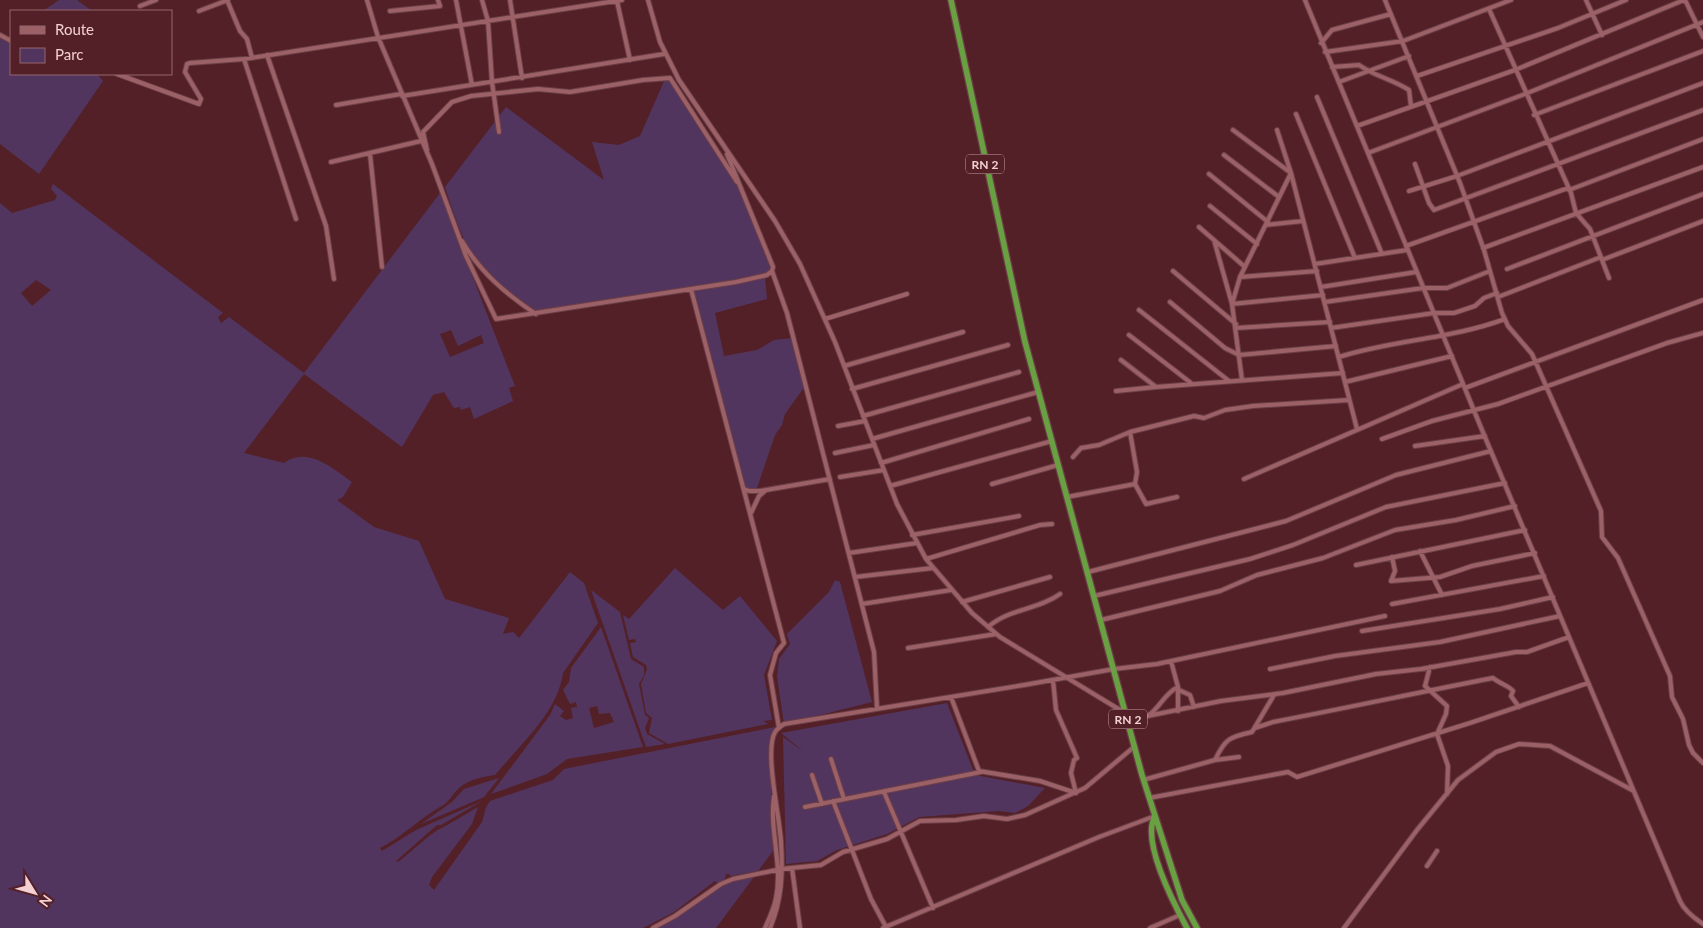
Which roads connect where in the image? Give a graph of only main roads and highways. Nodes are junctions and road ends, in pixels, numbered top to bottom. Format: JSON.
{"nodes":[{"id":1,"x":951,"y":0,"type":"edge"},
{"id":2,"x":1155,"y":816,"type":"junction"},
{"id":3,"x":1187,"y":928,"type":"edge"},
{"id":4,"x":1197,"y":928,"type":"edge"}],
"edges":[{"from":1,"to":2,"type":"highway","number":"RN 2"},
{"from":2,"to":3,"type":"highway","number":"RN 2"},
{"from":2,"to":4,"type":"highway","number":"RN 2"}]}
